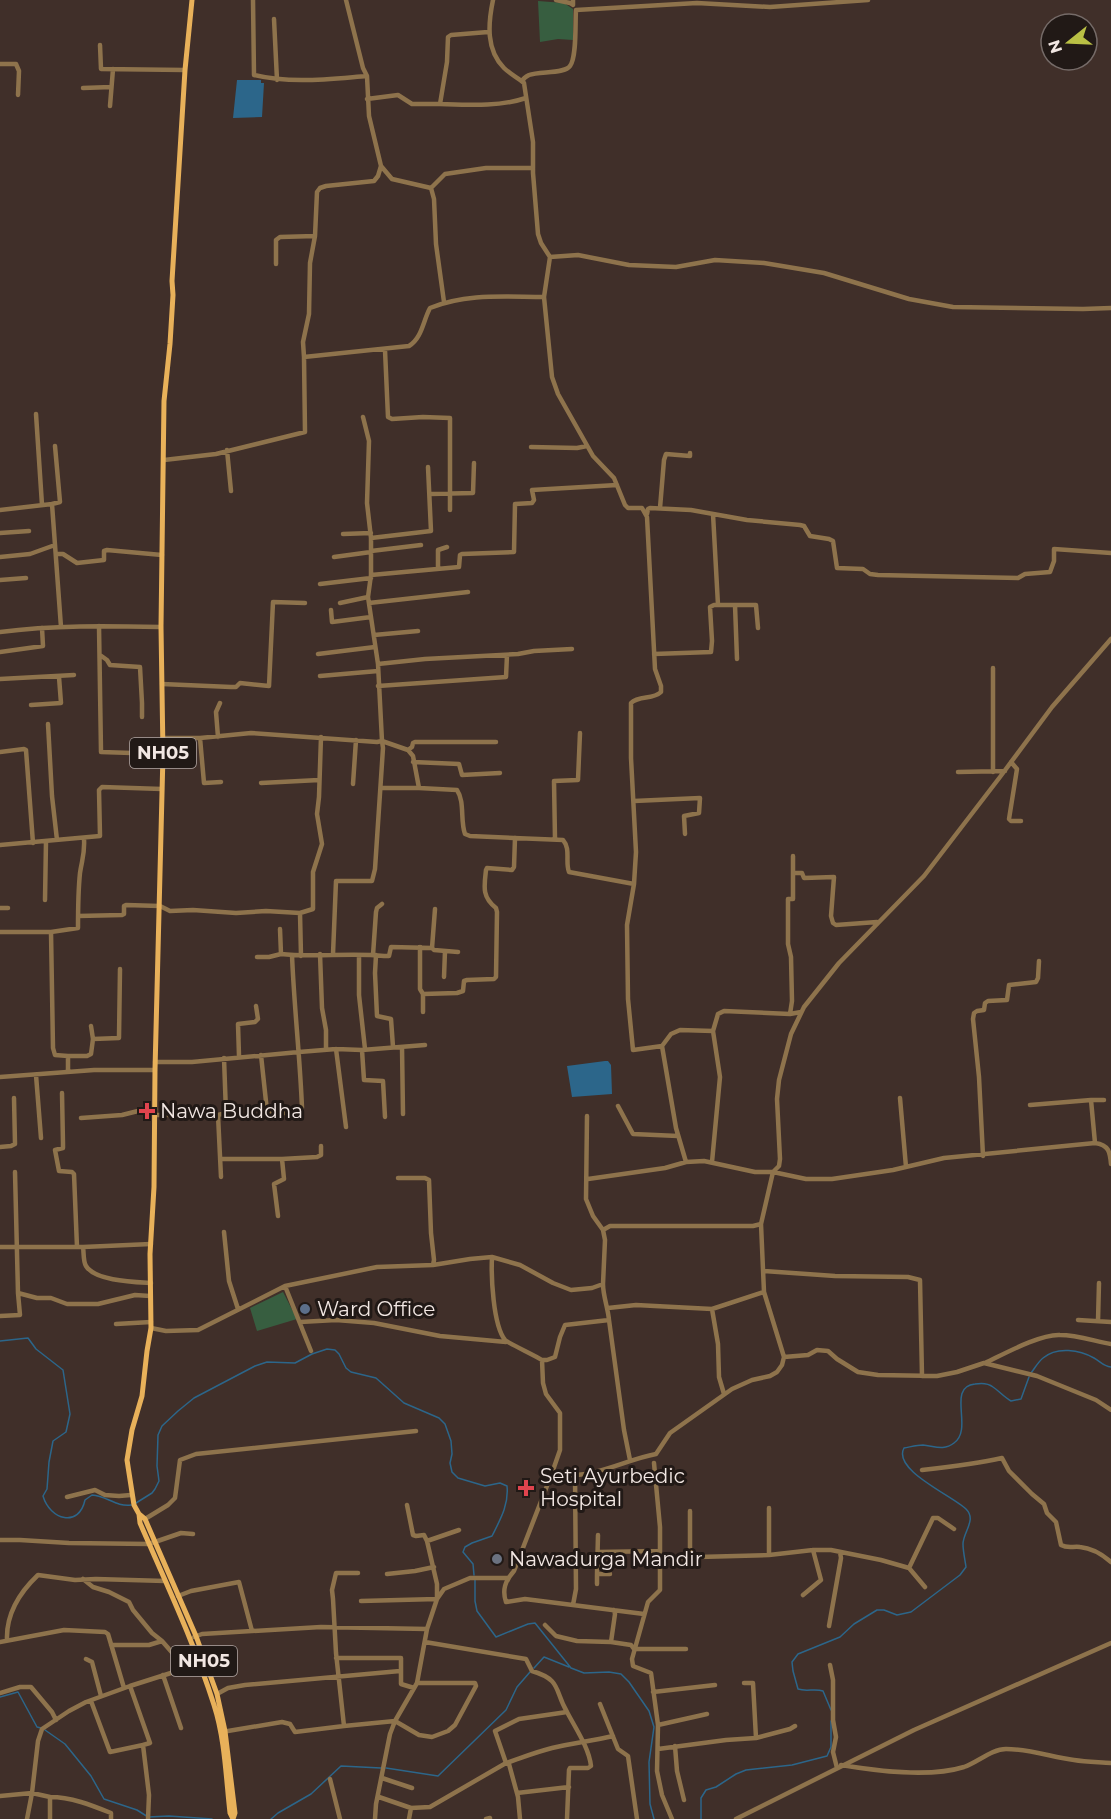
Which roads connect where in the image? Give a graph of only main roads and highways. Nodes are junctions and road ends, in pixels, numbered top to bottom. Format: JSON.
{"nodes":[{"id":1,"x":192,"y":0,"type":"edge"},
{"id":2,"x":138,"y":1514,"type":"junction"},
{"id":3,"x":152,"y":1543,"type":"junction"},
{"id":4,"x":193,"y":1637,"type":"junction"},
{"id":5,"x":223,"y":1732,"type":"junction"},
{"id":6,"x":233,"y":1819,"type":"edge"}],
"edges":[{"from":1,"to":2,"type":"main road","number":"NH05"},
{"from":2,"to":3,"type":"main road","number":"NH05"},
{"from":2,"to":3,"type":"main road","number":"NH05"},
{"from":3,"to":4,"type":"main road","number":"NH05"},
{"from":3,"to":4,"type":"main road","number":"NH05"},
{"from":4,"to":5,"type":"main road","number":"NH05"},
{"from":4,"to":5,"type":"main road","number":"NH05"},
{"from":5,"to":6,"type":"main road","number":"NH05"}]}
